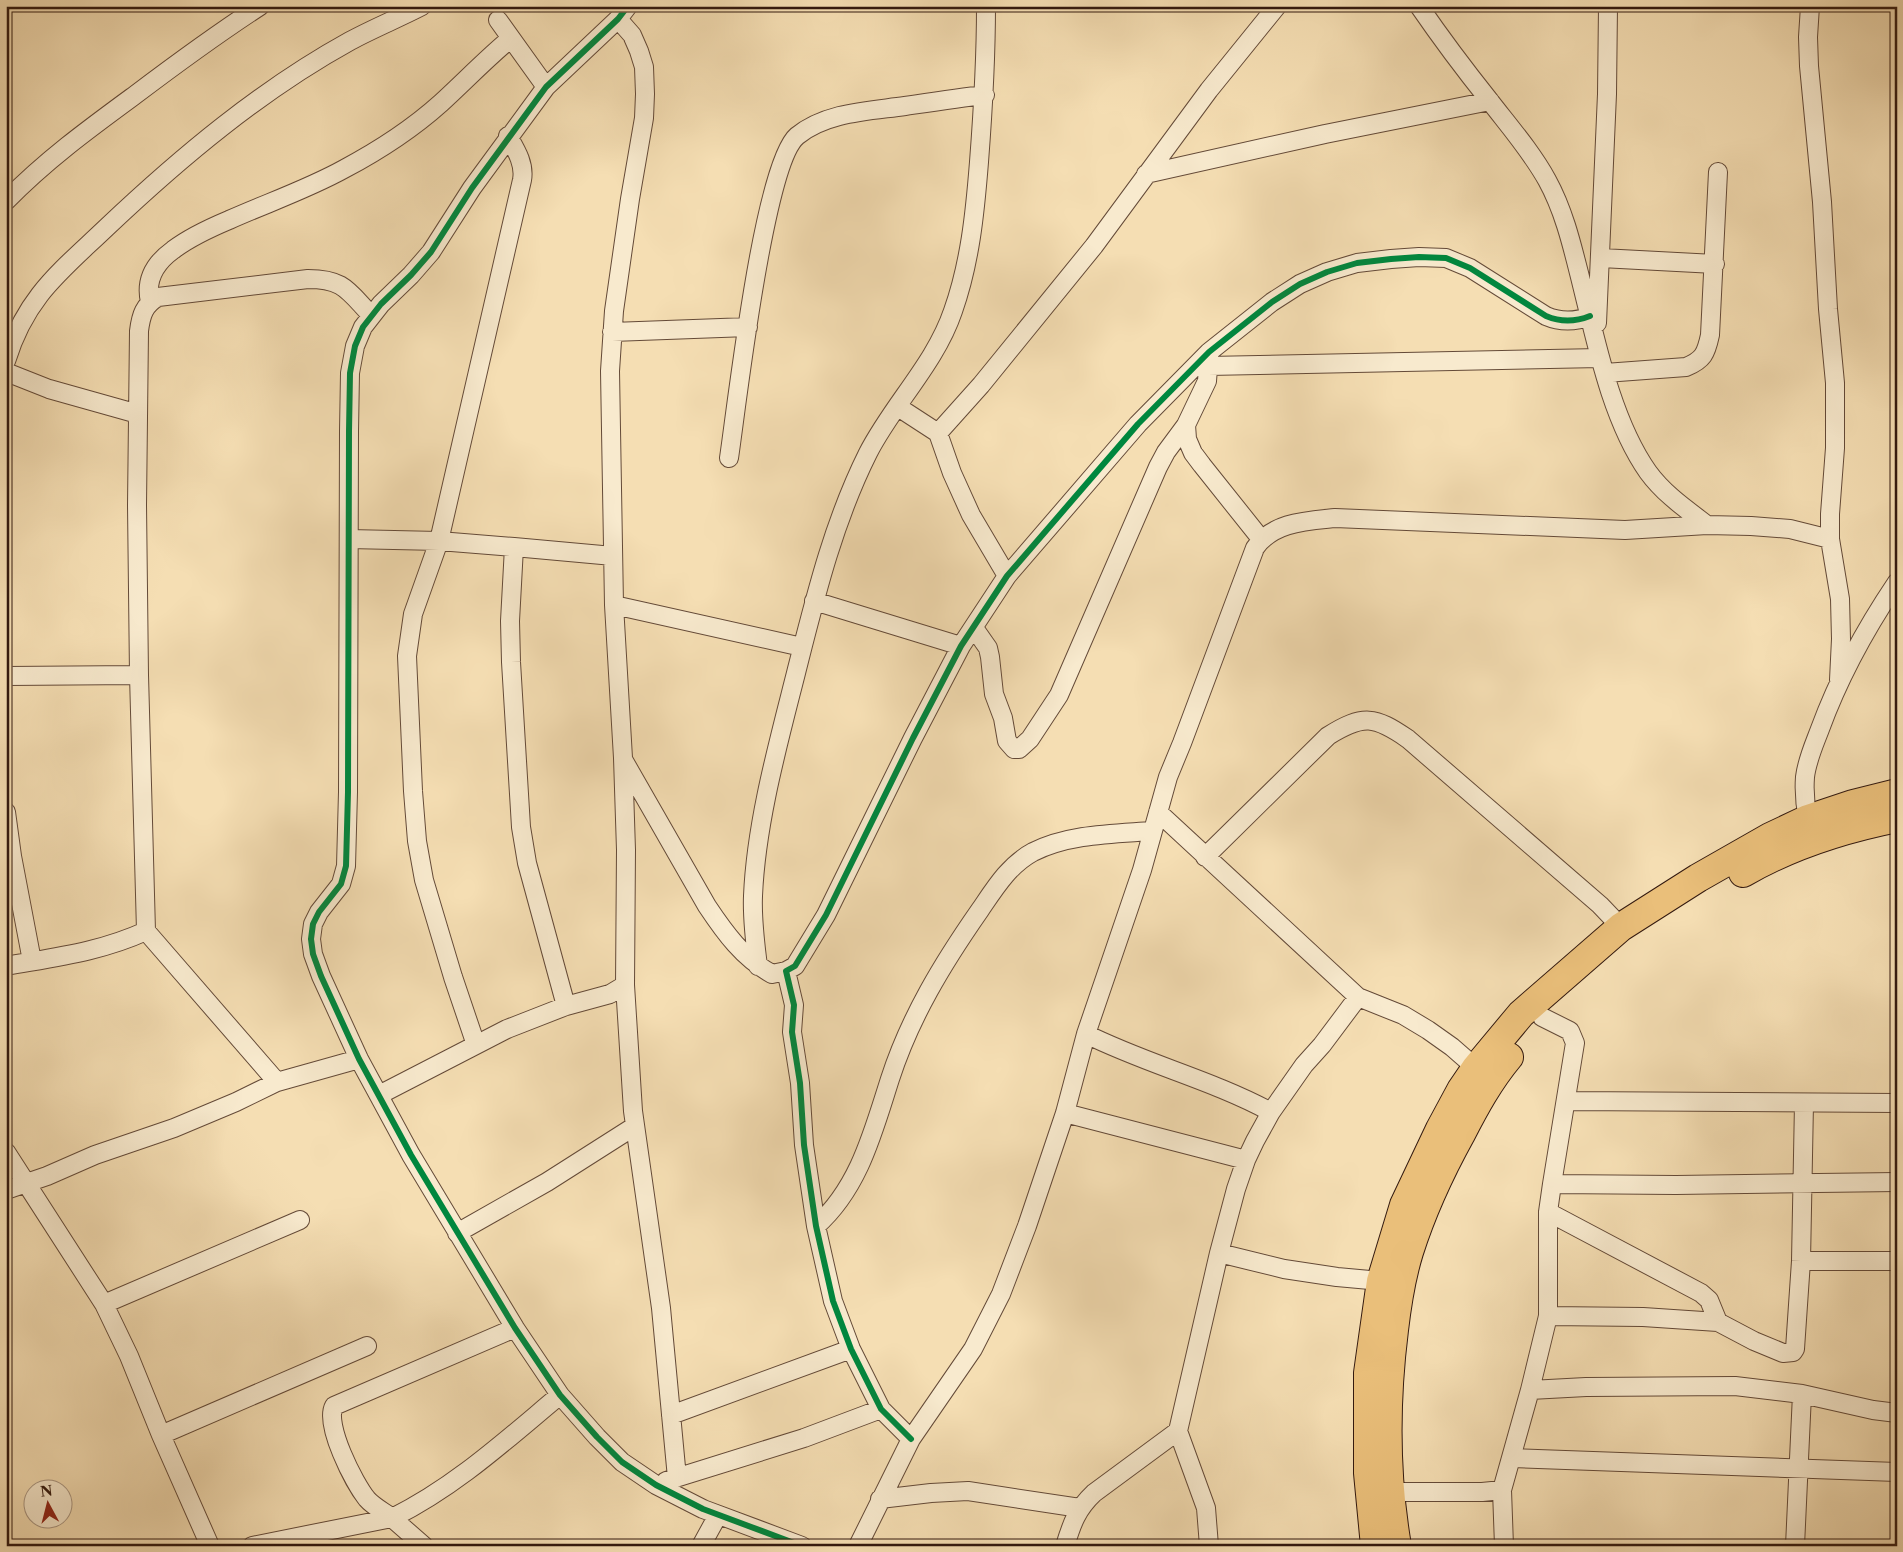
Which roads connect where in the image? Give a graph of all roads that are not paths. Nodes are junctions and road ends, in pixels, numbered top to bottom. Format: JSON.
{"nodes":[{"id":1,"x":260,"y":6,"type":"edge"},
{"id":2,"x":422,"y":6,"type":"edge"},
{"id":3,"x":986,"y":6,"type":"edge"},
{"id":4,"x":1277,"y":6,"type":"edge"},
{"id":5,"x":1419,"y":6,"type":"edge"},
{"id":6,"x":1608,"y":6,"type":"edge"},
{"id":7,"x":1810,"y":6,"type":"edge"},
{"id":8,"x":623,"y":13,"type":"edge"},
{"id":9,"x":498,"y":20,"type":"dead end"},
{"id":10,"x":510,"y":39,"type":"junction"},
{"id":11,"x":546,"y":87,"type":"junction"},
{"id":12,"x":984,"y":95,"type":"junction"},
{"id":13,"x":1490,"y":101,"type":"junction"},
{"id":14,"x":508,"y":136,"type":"junction"},
{"id":15,"x":1718,"y":172,"type":"dead end"},
{"id":16,"x":1146,"y":174,"type":"junction"},
{"id":17,"x":7,"y":198,"type":"edge"},
{"id":18,"x":1601,"y":258,"type":"junction"},
{"id":19,"x":1715,"y":264,"type":"junction"},
{"id":20,"x":150,"y":302,"type":"junction"},
{"id":21,"x":371,"y":315,"type":"junction"},
{"id":22,"x":1590,"y":316,"type":"junction"},
{"id":23,"x":748,"y":327,"type":"junction"},
{"id":24,"x":612,"y":332,"type":"junction"},
{"id":25,"x":1596,"y":339,"type":"junction"},
{"id":26,"x":1208,"y":359,"type":"junction"},
{"id":27,"x":6,"y":361,"type":"edge"},
{"id":28,"x":1602,"y":366,"type":"junction"},
{"id":29,"x":6,"y":372,"type":"edge"},
{"id":30,"x":898,"y":407,"type":"junction"},
{"id":31,"x":138,"y":414,"type":"junction"},
{"id":32,"x":1186,"y":425,"type":"junction"},
{"id":33,"x":938,"y":433,"type":"junction"},
{"id":34,"x":729,"y":458,"type":"dead end"},
{"id":35,"x":1707,"y":525,"type":"junction"},
{"id":36,"x":349,"y":539,"type":"junction"},
{"id":37,"x":1262,"y":539,"type":"junction"},
{"id":38,"x":1830,"y":539,"type":"junction"},
{"id":39,"x":439,"y":540,"type":"junction"},
{"id":40,"x":514,"y":546,"type":"junction"},
{"id":41,"x":613,"y":556,"type":"junction"},
{"id":42,"x":1007,"y":576,"type":"junction"},
{"id":43,"x":1897,"y":582,"type":"edge"},
{"id":44,"x":814,"y":601,"type":"junction"},
{"id":45,"x":614,"y":605,"type":"junction"},
{"id":46,"x":974,"y":628,"type":"junction"},
{"id":47,"x":961,"y":646,"type":"junction"},
{"id":48,"x":802,"y":648,"type":"junction"},
{"id":49,"x":139,"y":675,"type":"junction"},
{"id":50,"x":6,"y":676,"type":"edge"},
{"id":51,"x":1839,"y":680,"type":"junction"},
{"id":52,"x":623,"y":758,"type":"junction"},
{"id":53,"x":1897,"y":794,"type":"edge"},
{"id":54,"x":6,"y":812,"type":"edge"},
{"id":55,"x":1158,"y":812,"type":"junction"},
{"id":56,"x":1897,"y":818,"type":"edge"},
{"id":57,"x":1808,"y":819,"type":"junction"},
{"id":58,"x":1152,"y":831,"type":"junction"},
{"id":59,"x":1205,"y":857,"type":"junction"},
{"id":60,"x":1621,"y":927,"type":"junction"},
{"id":61,"x":146,"y":931,"type":"junction"},
{"id":62,"x":32,"y":961,"type":"junction"},
{"id":63,"x":6,"y":966,"type":"edge"},
{"id":64,"x":758,"y":966,"type":"junction"},
{"id":65,"x":786,"y":971,"type":"junction"},
{"id":66,"x":625,"y":985,"type":"junction"},
{"id":67,"x":1358,"y":997,"type":"junction"},
{"id":68,"x":566,"y":1006,"type":"junction"},
{"id":69,"x":1542,"y":1017,"type":"junction"},
{"id":70,"x":1086,"y":1034,"type":"junction"},
{"id":71,"x":476,"y":1045,"type":"junction"},
{"id":72,"x":359,"y":1059,"type":"junction"},
{"id":73,"x":1476,"y":1068,"type":"junction"},
{"id":74,"x":277,"y":1082,"type":"junction"},
{"id":75,"x":379,"y":1095,"type":"junction"},
{"id":76,"x":1566,"y":1101,"type":"junction"},
{"id":77,"x":1804,"y":1102,"type":"junction"},
{"id":78,"x":1897,"y":1103,"type":"edge"},
{"id":79,"x":1271,"y":1112,"type":"junction"},
{"id":80,"x":1065,"y":1113,"type":"junction"},
{"id":81,"x":635,"y":1126,"type":"junction"},
{"id":82,"x":6,"y":1152,"type":"edge"},
{"id":83,"x":1246,"y":1160,"type":"junction"},
{"id":84,"x":1801,"y":1182,"type":"junction"},
{"id":85,"x":1897,"y":1182,"type":"edge"},
{"id":86,"x":27,"y":1183,"type":"junction"},
{"id":87,"x":1552,"y":1184,"type":"junction"},
{"id":88,"x":6,"y":1190,"type":"edge"},
{"id":89,"x":1548,"y":1212,"type":"junction"},
{"id":90,"x":300,"y":1220,"type":"dead end"},
{"id":91,"x":816,"y":1226,"type":"junction"},
{"id":92,"x":457,"y":1233,"type":"junction"},
{"id":93,"x":1219,"y":1253,"type":"junction"},
{"id":94,"x":1801,"y":1261,"type":"junction"},
{"id":95,"x":1897,"y":1261,"type":"edge"},
{"id":96,"x":1381,"y":1280,"type":"junction"},
{"id":97,"x":104,"y":1304,"type":"junction"},
{"id":98,"x":1548,"y":1316,"type":"junction"},
{"id":99,"x":1718,"y":1322,"type":"junction"},
{"id":100,"x":515,"y":1328,"type":"junction"},
{"id":101,"x":368,"y":1346,"type":"dead end"},
{"id":102,"x":851,"y":1350,"type":"junction"},
{"id":103,"x":1530,"y":1390,"type":"junction"},
{"id":104,"x":1802,"y":1394,"type":"junction"},
{"id":105,"x":560,"y":1395,"type":"junction"},
{"id":106,"x":882,"y":1409,"type":"junction"},
{"id":107,"x":1897,"y":1413,"type":"edge"},
{"id":108,"x":671,"y":1414,"type":"junction"},
{"id":109,"x":1178,"y":1431,"type":"junction"},
{"id":110,"x":161,"y":1435,"type":"junction"},
{"id":111,"x":911,"y":1439,"type":"junction"},
{"id":112,"x":1512,"y":1458,"type":"junction"},
{"id":113,"x":1798,"y":1467,"type":"junction"},
{"id":114,"x":1897,"y":1472,"type":"edge"},
{"id":115,"x":677,"y":1478,"type":"junction"},
{"id":116,"x":656,"y":1485,"type":"junction"},
{"id":117,"x":1502,"y":1490,"type":"junction"},
{"id":118,"x":1390,"y":1492,"type":"junction"},
{"id":119,"x":880,"y":1500,"type":"junction"},
{"id":120,"x":1080,"y":1508,"type":"junction"},
{"id":121,"x":718,"y":1515,"type":"junction"},
{"id":122,"x":392,"y":1518,"type":"junction"},
{"id":123,"x":784,"y":1543,"type":"edge"},
{"id":124,"x":210,"y":1546,"type":"edge"},
{"id":125,"x":252,"y":1546,"type":"edge"},
{"id":126,"x":424,"y":1546,"type":"edge"},
{"id":127,"x":701,"y":1546,"type":"edge"},
{"id":128,"x":802,"y":1546,"type":"edge"},
{"id":129,"x":858,"y":1546,"type":"edge"},
{"id":130,"x":1065,"y":1546,"type":"edge"},
{"id":131,"x":1209,"y":1546,"type":"edge"},
{"id":132,"x":1375,"y":1546,"type":"edge"},
{"id":133,"x":1397,"y":1546,"type":"edge"},
{"id":134,"x":1504,"y":1546,"type":"edge"},
{"id":135,"x":1795,"y":1546,"type":"edge"}],
"edges":[{"from":1,"to":17,"type":"street"},
{"from":2,"to":27,"type":"street"},
{"from":3,"to":12,"type":"street"},
{"from":4,"to":16,"type":"street"},
{"from":5,"to":13,"type":"street"},
{"from":6,"to":18,"type":"street"},
{"from":7,"to":38,"type":"street"},
{"from":8,"to":11,"type":"street"},
{"from":8,"to":24,"type":"street"},
{"from":9,"to":10,"type":"street"},
{"from":10,"to":11,"type":"street"},
{"from":10,"to":20,"type":"street"},
{"from":11,"to":14,"type":"street"},
{"from":12,"to":23,"type":"street"},
{"from":12,"to":30,"type":"street"},
{"from":13,"to":16,"type":"street"},
{"from":13,"to":22,"type":"street"},
{"from":14,"to":21,"type":"street"},
{"from":14,"to":39,"type":"street"},
{"from":15,"to":19,"type":"street"},
{"from":16,"to":33,"type":"street"},
{"from":18,"to":19,"type":"street"},
{"from":18,"to":25,"type":"street"},
{"from":19,"to":28,"type":"street"},
{"from":20,"to":21,"type":"street"},
{"from":20,"to":31,"type":"street"},
{"from":21,"to":36,"type":"street"},
{"from":22,"to":25,"type":"street"},
{"from":22,"to":26,"type":"street"},
{"from":23,"to":24,"type":"street"},
{"from":23,"to":34,"type":"street"},
{"from":24,"to":41,"type":"street"},
{"from":25,"to":28,"type":"street"},
{"from":26,"to":28,"type":"street"},
{"from":26,"to":32,"type":"street"},
{"from":26,"to":42,"type":"street"},
{"from":28,"to":35,"type":"street"},
{"from":29,"to":31,"type":"street"},
{"from":30,"to":33,"type":"street"},
{"from":30,"to":44,"type":"street"},
{"from":31,"to":49,"type":"street"},
{"from":32,"to":37,"type":"street"},
{"from":32,"to":46,"type":"street"},
{"from":33,"to":42,"type":"street"},
{"from":35,"to":37,"type":"street"},
{"from":35,"to":38,"type":"street"},
{"from":36,"to":39,"type":"street"},
{"from":36,"to":72,"type":"street"},
{"from":37,"to":55,"type":"street"},
{"from":38,"to":51,"type":"street"},
{"from":39,"to":40,"type":"street"},
{"from":39,"to":71,"type":"street"},
{"from":40,"to":41,"type":"street"},
{"from":40,"to":68,"type":"street"},
{"from":41,"to":45,"type":"street"},
{"from":42,"to":46,"type":"street"},
{"from":43,"to":51,"type":"street"},
{"from":44,"to":47,"type":"street"},
{"from":44,"to":48,"type":"street"},
{"from":45,"to":48,"type":"street"},
{"from":45,"to":52,"type":"street"},
{"from":46,"to":47,"type":"street"},
{"from":47,"to":65,"type":"street"},
{"from":48,"to":64,"type":"street"},
{"from":49,"to":50,"type":"street"},
{"from":49,"to":61,"type":"street"},
{"from":51,"to":57,"type":"street"},
{"from":52,"to":64,"type":"street"},
{"from":52,"to":66,"type":"street"},
{"from":53,"to":57,"type":"main road"},
{"from":54,"to":62,"type":"street"},
{"from":55,"to":58,"type":"street"},
{"from":55,"to":59,"type":"street"},
{"from":56,"to":69,"type":"main road"},
{"from":57,"to":60,"type":"main road"},
{"from":58,"to":70,"type":"street"},
{"from":58,"to":91,"type":"street"},
{"from":59,"to":60,"type":"street"},
{"from":59,"to":67,"type":"street"},
{"from":60,"to":73,"type":"main road"},
{"from":61,"to":62,"type":"street"},
{"from":61,"to":74,"type":"street"},
{"from":62,"to":63,"type":"street"},
{"from":64,"to":65,"type":"street"},
{"from":65,"to":91,"type":"street"},
{"from":66,"to":68,"type":"street"},
{"from":66,"to":81,"type":"street"},
{"from":67,"to":73,"type":"street"},
{"from":67,"to":79,"type":"street"},
{"from":68,"to":71,"type":"street"},
{"from":69,"to":76,"type":"street"},
{"from":69,"to":118,"type":"main road"},
{"from":70,"to":79,"type":"street"},
{"from":70,"to":80,"type":"street"},
{"from":71,"to":75,"type":"street"},
{"from":72,"to":74,"type":"street"},
{"from":72,"to":75,"type":"street"},
{"from":73,"to":96,"type":"main road"},
{"from":74,"to":86,"type":"street"},
{"from":75,"to":92,"type":"street"},
{"from":76,"to":77,"type":"street"},
{"from":76,"to":87,"type":"street"},
{"from":77,"to":78,"type":"street"},
{"from":77,"to":84,"type":"street"},
{"from":79,"to":83,"type":"street"},
{"from":80,"to":83,"type":"street"},
{"from":80,"to":111,"type":"street"},
{"from":81,"to":92,"type":"street"},
{"from":81,"to":108,"type":"street"},
{"from":82,"to":86,"type":"street"},
{"from":83,"to":93,"type":"street"},
{"from":84,"to":85,"type":"street"},
{"from":84,"to":87,"type":"street"},
{"from":84,"to":94,"type":"street"},
{"from":86,"to":88,"type":"street"},
{"from":86,"to":97,"type":"street"},
{"from":87,"to":89,"type":"street"},
{"from":89,"to":98,"type":"street"},
{"from":89,"to":99,"type":"street"},
{"from":90,"to":97,"type":"street"},
{"from":91,"to":102,"type":"street"},
{"from":92,"to":100,"type":"street"},
{"from":93,"to":96,"type":"street"},
{"from":93,"to":109,"type":"street"},
{"from":94,"to":95,"type":"street"},
{"from":94,"to":99,"type":"street"},
{"from":96,"to":132,"type":"main road"},
{"from":97,"to":110,"type":"street"},
{"from":98,"to":99,"type":"street"},
{"from":98,"to":103,"type":"street"},
{"from":100,"to":105,"type":"street"},
{"from":100,"to":122,"type":"street"},
{"from":101,"to":110,"type":"street"},
{"from":102,"to":106,"type":"street"},
{"from":102,"to":108,"type":"street"},
{"from":103,"to":104,"type":"street"},
{"from":103,"to":112,"type":"street"},
{"from":104,"to":107,"type":"street"},
{"from":104,"to":113,"type":"street"},
{"from":105,"to":116,"type":"street"},
{"from":105,"to":122,"type":"street"},
{"from":106,"to":111,"type":"street"},
{"from":106,"to":115,"type":"street"},
{"from":108,"to":115,"type":"street"},
{"from":109,"to":120,"type":"street"},
{"from":109,"to":131,"type":"street"},
{"from":110,"to":124,"type":"street"},
{"from":111,"to":119,"type":"street"},
{"from":112,"to":113,"type":"street"},
{"from":112,"to":117,"type":"street"},
{"from":113,"to":114,"type":"street"},
{"from":113,"to":135,"type":"street"},
{"from":115,"to":116,"type":"street"},
{"from":116,"to":121,"type":"street"},
{"from":117,"to":118,"type":"street"},
{"from":117,"to":134,"type":"street"},
{"from":118,"to":133,"type":"main road"},
{"from":119,"to":120,"type":"street"},
{"from":119,"to":129,"type":"street"},
{"from":120,"to":130,"type":"street"},
{"from":121,"to":123,"type":"street"},
{"from":121,"to":127,"type":"street"},
{"from":122,"to":125,"type":"street"},
{"from":122,"to":126,"type":"street"},
{"from":123,"to":128,"type":"street"}]}
